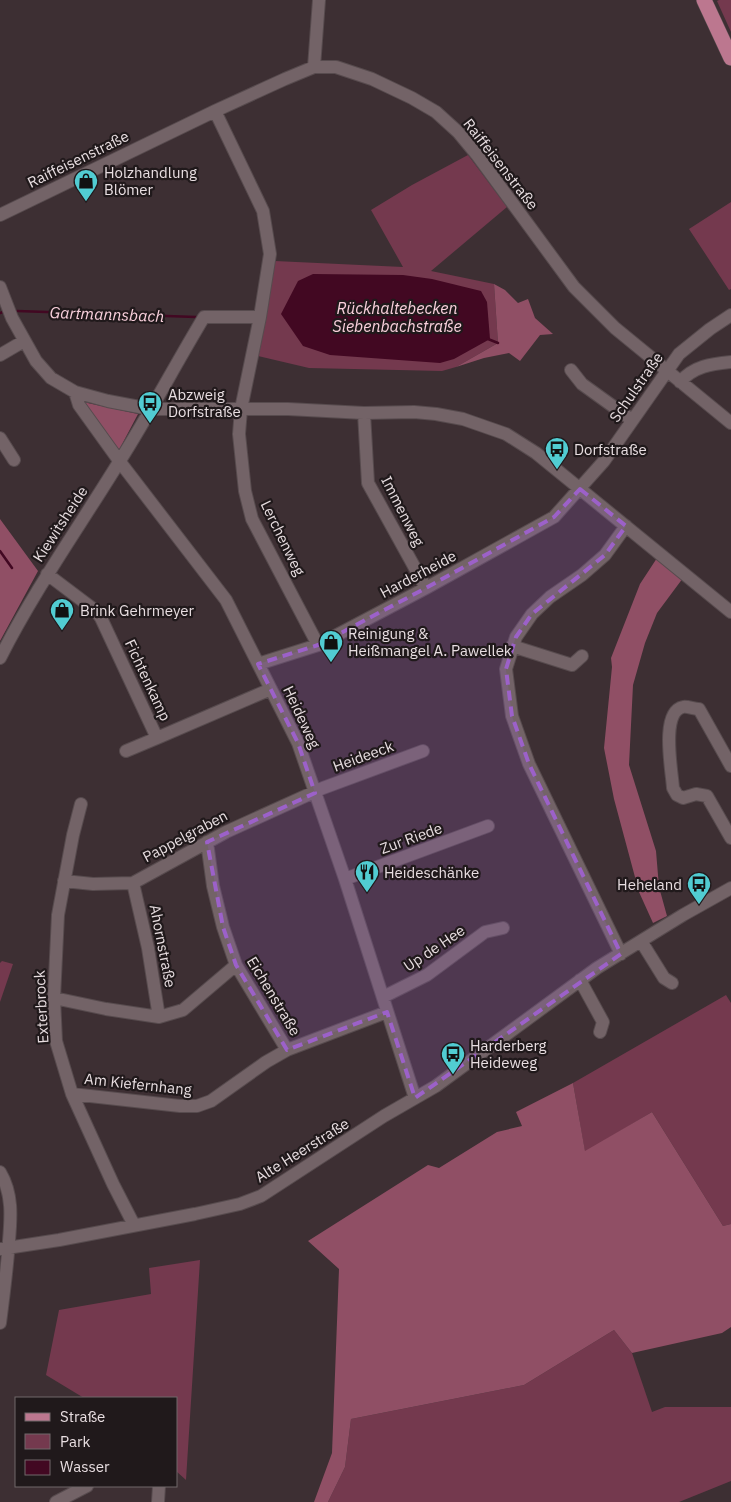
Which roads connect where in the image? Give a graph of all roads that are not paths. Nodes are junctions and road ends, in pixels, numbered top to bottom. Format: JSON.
{"nodes":[{"id":1,"x":320,"y":0,"type":"edge"},
{"id":2,"x":704,"y":0,"type":"edge"},
{"id":3,"x":731,"y":58,"type":"edge"},
{"id":4,"x":314,"y":67,"type":"junction"},
{"id":5,"x":215,"y":111,"type":"junction"},
{"id":6,"x":0,"y":215,"type":"edge"},
{"id":7,"x":0,"y":287,"type":"edge"},
{"id":8,"x":731,"y":315,"type":"edge"},
{"id":9,"x":260,"y":317,"type":"junction"},
{"id":10,"x":24,"y":341,"type":"junction"},
{"id":11,"x":0,"y":355,"type":"edge"},
{"id":12,"x":731,"y":362,"type":"edge"},
{"id":13,"x":571,"y":370,"type":"dead end"},
{"id":14,"x":667,"y":371,"type":"junction"},
{"id":15,"x":680,"y":382,"type":"junction"},
{"id":16,"x":75,"y":392,"type":"junction"},
{"id":17,"x":150,"y":409,"type":"junction"},
{"id":18,"x":241,"y":409,"type":"junction"},
{"id":19,"x":364,"y":413,"type":"junction"},
{"id":20,"x":632,"y":420,"type":"junction"},
{"id":21,"x":731,"y":423,"type":"edge"},
{"id":22,"x":0,"y":438,"type":"edge"},
{"id":23,"x":14,"y":460,"type":"dead end"},
{"id":24,"x":120,"y":462,"type":"junction"},
{"id":25,"x":580,"y":489,"type":"junction"},
{"id":26,"x":626,"y":526,"type":"junction"},
{"id":27,"x":47,"y":574,"type":"junction"},
{"id":28,"x":426,"y":588,"type":"junction"},
{"id":29,"x":731,"y":612,"type":"edge"},
{"id":30,"x":318,"y":645,"type":"junction"},
{"id":31,"x":512,"y":646,"type":"junction"},
{"id":32,"x":582,"y":656,"type":"dead end"},
{"id":33,"x":0,"y":658,"type":"edge"},
{"id":34,"x":258,"y":664,"type":"junction"},
{"id":35,"x":271,"y":688,"type":"junction"},
{"id":36,"x":157,"y":738,"type":"junction"},
{"id":37,"x":423,"y":751,"type":"dead end"},
{"id":38,"x":126,"y":752,"type":"dead end"},
{"id":39,"x":731,"y":766,"type":"edge"},
{"id":40,"x":316,"y":793,"type":"junction"},
{"id":41,"x":81,"y":804,"type":"dead end"},
{"id":42,"x":488,"y":826,"type":"dead end"},
{"id":43,"x":731,"y":838,"type":"edge"},
{"id":44,"x":207,"y":842,"type":"junction"},
{"id":45,"x":345,"y":879,"type":"junction"},
{"id":46,"x":64,"y":881,"type":"junction"},
{"id":47,"x":132,"y":883,"type":"junction"},
{"id":48,"x":731,"y":888,"type":"edge"},
{"id":49,"x":503,"y":928,"type":"dead end"},
{"id":50,"x":641,"y":941,"type":"junction"},
{"id":51,"x":621,"y":954,"type":"junction"},
{"id":52,"x":236,"y":965,"type":"junction"},
{"id":53,"x":580,"y":980,"type":"junction"},
{"id":54,"x":672,"y":983,"type":"dead end"},
{"id":55,"x":383,"y":997,"type":"junction"},
{"id":56,"x":54,"y":998,"type":"junction"},
{"id":57,"x":387,"y":1012,"type":"junction"},
{"id":58,"x":159,"y":1017,"type":"junction"},
{"id":59,"x":600,"y":1032,"type":"dead end"},
{"id":60,"x":287,"y":1050,"type":"junction"},
{"id":61,"x":72,"y":1094,"type":"junction"},
{"id":62,"x":415,"y":1098,"type":"junction"},
{"id":63,"x":0,"y":1172,"type":"edge"},
{"id":64,"x":134,"y":1225,"type":"junction"},
{"id":65,"x":4,"y":1248,"type":"edge"},
{"id":66,"x":0,"y":1323,"type":"edge"},
{"id":67,"x":85,"y":1487,"type":"edge"},
{"id":68,"x":159,"y":1487,"type":"edge"},
{"id":69,"x":56,"y":1502,"type":"edge"},
{"id":70,"x":158,"y":1502,"type":"edge"}],
"edges":[{"from":1,"to":4,"type":"street"},
{"from":2,"to":3,"type":"main road"},
{"from":4,"to":5,"type":"street","name":"Raiffeisenstraße"},
{"from":4,"to":14,"type":"street","name":"Raiffeisenstraße"},
{"from":5,"to":6,"type":"street","name":"Raiffeisenstraße"},
{"from":5,"to":9,"type":"street","name":"Lerchenweg"},
{"from":7,"to":10,"type":"street"},
{"from":8,"to":14,"type":"street","name":"Schulstraße"},
{"from":9,"to":17,"type":"street","name":"Kiewitsheide"},
{"from":9,"to":18,"type":"street","name":"Lerchenweg"},
{"from":10,"to":11,"type":"street"},
{"from":10,"to":16,"type":"street"},
{"from":12,"to":15,"type":"street"},
{"from":13,"to":20,"type":"street"},
{"from":14,"to":15,"type":"street","name":"Raiffeisenstraße"},
{"from":14,"to":20,"type":"street","name":"Schulstraße"},
{"from":15,"to":21,"type":"street","name":"Raiffeisenstraße"},
{"from":16,"to":17,"type":"street"},
{"from":16,"to":24,"type":"street","name":"Heideweg"},
{"from":17,"to":18,"type":"street"},
{"from":17,"to":24,"type":"street","name":"Kiewitsheide"},
{"from":18,"to":19,"type":"street"},
{"from":18,"to":30,"type":"street","name":"Lerchenweg"},
{"from":19,"to":25,"type":"street"},
{"from":19,"to":28,"type":"street","name":"Immenweg"},
{"from":20,"to":25,"type":"street","name":"Schulstraße"},
{"from":22,"to":23,"type":"street"},
{"from":24,"to":27,"type":"street","name":"Kiewitsheide"},
{"from":24,"to":34,"type":"street","name":"Heideweg"},
{"from":25,"to":26,"type":"street"},
{"from":25,"to":28,"type":"street","name":"Harderheide"},
{"from":26,"to":29,"type":"street"},
{"from":26,"to":31,"type":"street"},
{"from":27,"to":33,"type":"street","name":"Kiewitsheide"},
{"from":27,"to":36,"type":"street","name":"Fichtenkamp"},
{"from":28,"to":30,"type":"street","name":"Harderheide"},
{"from":30,"to":34,"type":"street","name":"Harderheide"},
{"from":31,"to":32,"type":"street"},
{"from":31,"to":51,"type":"street"},
{"from":34,"to":35,"type":"street","name":"Heideweg"},
{"from":35,"to":36,"type":"street","name":"Fichtenkamp"},
{"from":35,"to":40,"type":"street","name":"Heideweg"},
{"from":36,"to":38,"type":"street","name":"Fichtenkamp"},
{"from":37,"to":40,"type":"street","name":"Heideeck"},
{"from":39,"to":43,"type":"street"},
{"from":40,"to":44,"type":"street","name":"Pappelgraben"},
{"from":40,"to":45,"type":"street","name":"Heideweg"},
{"from":41,"to":46,"type":"street","name":"Exterbrock"},
{"from":42,"to":45,"type":"street","name":"Zur Riede"},
{"from":44,"to":47,"type":"street","name":"Pappelgraben"},
{"from":44,"to":52,"type":"street","name":"Eichenstraße"},
{"from":45,"to":55,"type":"street","name":"Heideweg"},
{"from":46,"to":47,"type":"street","name":"Pappelgraben"},
{"from":46,"to":56,"type":"street","name":"Exterbrock"},
{"from":47,"to":58,"type":"street","name":"Ahornstraße"},
{"from":48,"to":50,"type":"street","name":"Alte Heerstraße"},
{"from":49,"to":55,"type":"street","name":"Up de Hee"},
{"from":50,"to":51,"type":"street","name":"Alte Heerstraße"},
{"from":50,"to":54,"type":"street"},
{"from":51,"to":53,"type":"street","name":"Alte Heerstraße"},
{"from":52,"to":58,"type":"street"},
{"from":52,"to":60,"type":"street","name":"Eichenstraße"},
{"from":53,"to":59,"type":"street"},
{"from":53,"to":62,"type":"street","name":"Alte Heerstraße"},
{"from":55,"to":57,"type":"street","name":"Heideweg"},
{"from":56,"to":58,"type":"street"},
{"from":56,"to":61,"type":"street","name":"Exterbrock"},
{"from":57,"to":60,"type":"street","name":"Am Kiefernhang"},
{"from":57,"to":62,"type":"street","name":"Heideweg"},
{"from":60,"to":61,"type":"street","name":"Am Kiefernhang"},
{"from":61,"to":64,"type":"street","name":"Exterbrock"},
{"from":62,"to":64,"type":"street","name":"Alte Heerstraße"},
{"from":63,"to":65,"type":"street"},
{"from":64,"to":65,"type":"street","name":"Alte Heerstraße"},
{"from":65,"to":66,"type":"street"},
{"from":67,"to":69,"type":"street"},
{"from":68,"to":70,"type":"street"}]}
